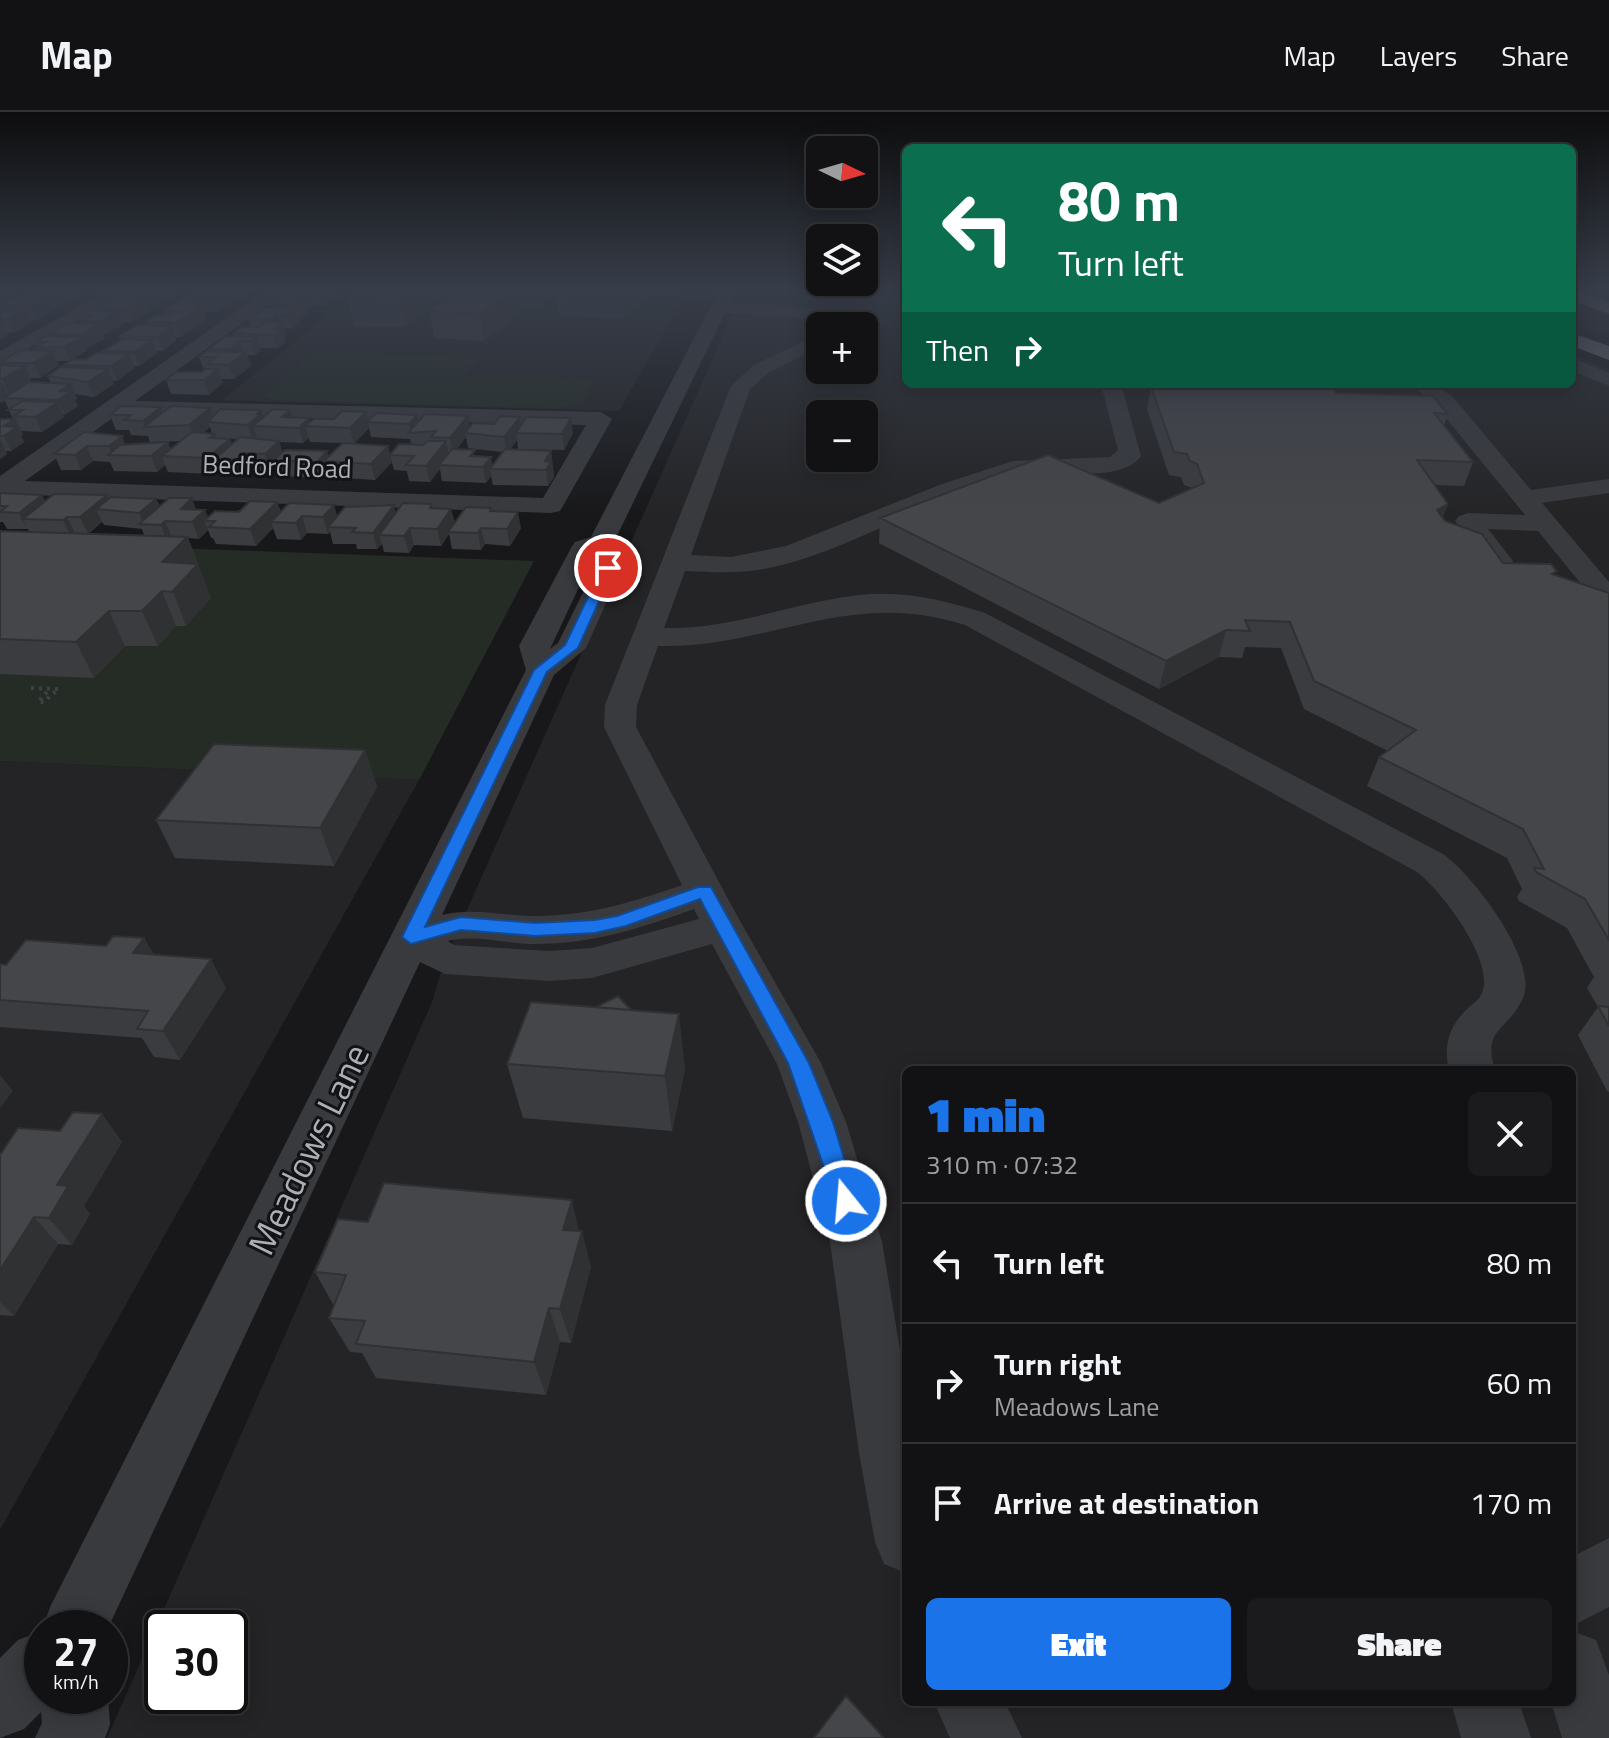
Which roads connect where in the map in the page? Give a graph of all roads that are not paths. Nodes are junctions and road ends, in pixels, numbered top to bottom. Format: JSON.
{"nodes":[{"id":1,"x":173,"y":364,"type":"edge"},
{"id":2,"x":767,"y":364,"type":"edge"},
{"id":3,"x":689,"y":366,"type":"edge"},
{"id":4,"x":1576,"y":366,"type":"edge"},
{"id":5,"x":1609,"y":380,"type":"edge"},
{"id":6,"x":1112,"y":388,"type":"edge"},
{"id":7,"x":1426,"y":388,"type":"edge"},
{"id":8,"x":112,"y":407,"type":"junction"},
{"id":9,"x":1609,"y":486,"type":"edge"},
{"id":10,"x":0,"y":487,"type":"edge"},
{"id":11,"x":1524,"y":498,"type":"junction"},
{"id":12,"x":1450,"y":499,"type":"dead end"},
{"id":13,"x":1468,"y":521,"type":"junction"},
{"id":14,"x":1543,"y":523,"type":"junction"},
{"id":15,"x":1500,"y":561,"type":"edge"},
{"id":16,"x":675,"y":563,"type":"junction"},
{"id":17,"x":1609,"y":600,"type":"edge"},
{"id":18,"x":646,"y":637,"type":"junction"},
{"id":19,"x":705,"y":891,"type":"junction"},
{"id":20,"x":723,"y":927,"type":"junction"},
{"id":21,"x":411,"y":937,"type":"junction"},
{"id":22,"x":1471,"y":1066,"type":"edge"},
{"id":23,"x":902,"y":1522,"type":"edge"},
{"id":24,"x":1609,"y":1570,"type":"edge"},
{"id":25,"x":1576,"y":1591,"type":"edge"},
{"id":26,"x":83,"y":1610,"type":"edge"},
{"id":27,"x":1576,"y":1676,"type":"edge"},
{"id":28,"x":24,"y":1682,"type":"edge"},
{"id":29,"x":0,"y":1705,"type":"edge"},
{"id":30,"x":970,"y":1706,"type":"edge"},
{"id":31,"x":1486,"y":1706,"type":"edge"},
{"id":32,"x":75,"y":1714,"type":"edge"},
{"id":33,"x":70,"y":1738,"type":"edge"},
{"id":34,"x":987,"y":1738,"type":"edge"},
{"id":35,"x":1496,"y":1738,"type":"edge"},
{"id":36,"x":1597,"y":1738,"type":"edge"}],
"edges":[{"from":1,"to":8,"type":"street"},
{"from":2,"to":16,"type":"street"},
{"from":3,"to":21,"type":"street","name":"Meadows Lane"},
{"from":4,"to":5,"type":"street"},
{"from":6,"to":16,"type":"street"},
{"from":7,"to":11,"type":"street"},
{"from":8,"to":10,"type":"street"},
{"from":8,"to":10,"type":"street","name":"Bedford Road"},
{"from":9,"to":11,"type":"street"},
{"from":11,"to":14,"type":"street"},
{"from":12,"to":13,"type":"street"},
{"from":13,"to":14,"type":"street"},
{"from":13,"to":15,"type":"street"},
{"from":14,"to":17,"type":"street"},
{"from":16,"to":18,"type":"street"},
{"from":18,"to":19,"type":"street"},
{"from":18,"to":22,"type":"street"},
{"from":19,"to":20,"type":"street"},
{"from":19,"to":21,"type":"street"},
{"from":20,"to":21,"type":"street"},
{"from":20,"to":23,"type":"street"},
{"from":21,"to":26,"type":"street","name":"Meadows Lane"},
{"from":24,"to":25,"type":"street"},
{"from":27,"to":36,"type":"street"},
{"from":28,"to":29,"type":"street"},
{"from":30,"to":34,"type":"street"},
{"from":31,"to":35,"type":"street"},
{"from":32,"to":33,"type":"street"}]}
